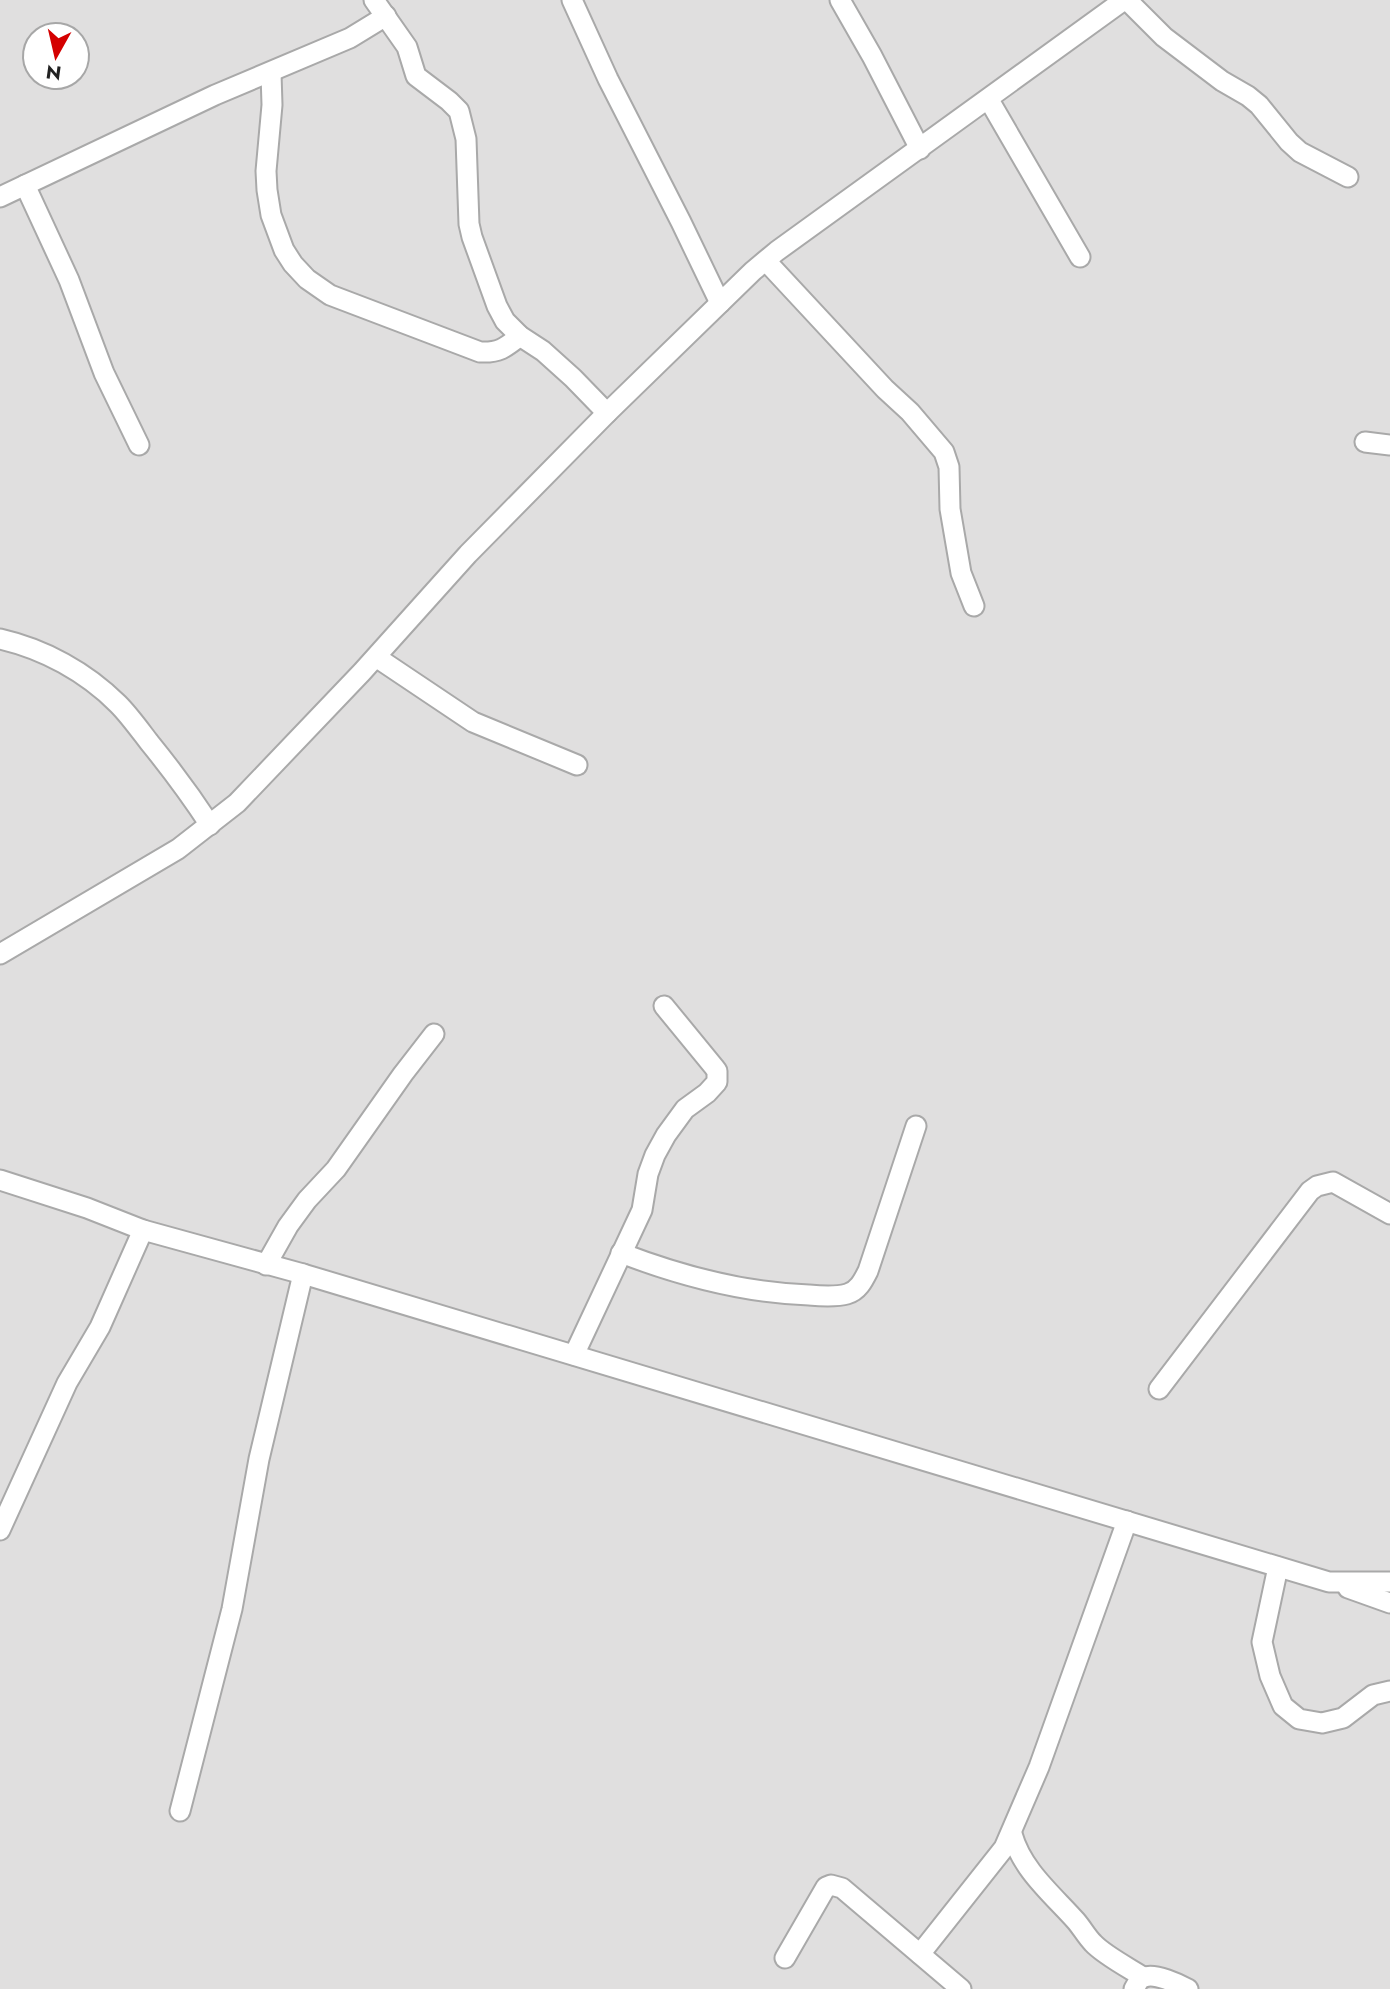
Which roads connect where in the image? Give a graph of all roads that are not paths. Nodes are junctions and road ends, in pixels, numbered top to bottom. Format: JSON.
{"nodes":[{"id":1,"x":374,"y":0,"type":"edge"},
{"id":2,"x":572,"y":0,"type":"edge"},
{"id":3,"x":840,"y":0,"type":"edge"},
{"id":4,"x":1126,"y":0,"type":"edge"},
{"id":5,"x":386,"y":16,"type":"junction"},
{"id":6,"x":271,"y":72,"type":"junction"},
{"id":7,"x":989,"y":100,"type":"junction"},
{"id":8,"x":920,"y":149,"type":"junction"},
{"id":9,"x":1348,"y":177,"type":"dead end"},
{"id":10,"x":25,"y":185,"type":"junction"},
{"id":11,"x":0,"y":197,"type":"edge"},
{"id":12,"x":1080,"y":257,"type":"dead end"},
{"id":13,"x":766,"y":261,"type":"junction"},
{"id":14,"x":720,"y":303,"type":"junction"},
{"id":15,"x":520,"y":336,"type":"junction"},
{"id":16,"x":607,"y":412,"type":"junction"},
{"id":17,"x":1365,"y":442,"type":"dead end"},
{"id":18,"x":139,"y":445,"type":"dead end"},
{"id":19,"x":1390,"y":445,"type":"edge"},
{"id":20,"x":974,"y":606,"type":"dead end"},
{"id":21,"x":0,"y":639,"type":"edge"},
{"id":22,"x":376,"y":657,"type":"junction"},
{"id":23,"x":577,"y":765,"type":"dead end"},
{"id":24,"x":210,"y":825,"type":"junction"},
{"id":25,"x":0,"y":954,"type":"edge"},
{"id":26,"x":664,"y":1006,"type":"dead end"},
{"id":27,"x":434,"y":1034,"type":"dead end"},
{"id":28,"x":916,"y":1126,"type":"dead end"},
{"id":29,"x":0,"y":1180,"type":"edge"},
{"id":30,"x":1390,"y":1214,"type":"edge"},
{"id":31,"x":143,"y":1230,"type":"junction"},
{"id":32,"x":621,"y":1253,"type":"junction"},
{"id":33,"x":266,"y":1265,"type":"junction"},
{"id":34,"x":303,"y":1274,"type":"junction"},
{"id":35,"x":574,"y":1355,"type":"junction"},
{"id":36,"x":1159,"y":1389,"type":"dead end"},
{"id":37,"x":1126,"y":1521,"type":"junction"},
{"id":38,"x":0,"y":1530,"type":"edge"},
{"id":39,"x":1278,"y":1567,"type":"junction"},
{"id":40,"x":1329,"y":1582,"type":"junction"},
{"id":41,"x":1390,"y":1583,"type":"edge"},
{"id":42,"x":1390,"y":1602,"type":"edge"},
{"id":43,"x":1390,"y":1691,"type":"edge"},
{"id":44,"x":180,"y":1811,"type":"dead end"},
{"id":45,"x":1012,"y":1834,"type":"junction"},
{"id":46,"x":920,"y":1954,"type":"junction"},
{"id":47,"x":785,"y":1958,"type":"dead end"},
{"id":48,"x":1138,"y":1983,"type":"edge"},
{"id":49,"x":961,"y":1989,"type":"edge"},
{"id":50,"x":1188,"y":1989,"type":"edge"}],
"edges":[{"from":1,"to":5,"type":"street"},
{"from":2,"to":14,"type":"street"},
{"from":3,"to":8,"type":"street"},
{"from":4,"to":7,"type":"street"},
{"from":4,"to":9,"type":"street"},
{"from":5,"to":6,"type":"street"},
{"from":5,"to":15,"type":"street"},
{"from":6,"to":10,"type":"street"},
{"from":6,"to":15,"type":"street"},
{"from":7,"to":8,"type":"street"},
{"from":7,"to":12,"type":"street"},
{"from":8,"to":13,"type":"street"},
{"from":10,"to":11,"type":"street"},
{"from":10,"to":18,"type":"street"},
{"from":13,"to":14,"type":"street"},
{"from":13,"to":20,"type":"street"},
{"from":14,"to":16,"type":"street"},
{"from":15,"to":16,"type":"street"},
{"from":16,"to":22,"type":"street"},
{"from":17,"to":19,"type":"street"},
{"from":21,"to":24,"type":"street"},
{"from":22,"to":23,"type":"street"},
{"from":22,"to":24,"type":"street"},
{"from":24,"to":25,"type":"street"},
{"from":26,"to":32,"type":"street"},
{"from":27,"to":33,"type":"street"},
{"from":28,"to":32,"type":"street"},
{"from":29,"to":31,"type":"street"},
{"from":30,"to":36,"type":"street"},
{"from":31,"to":33,"type":"street"},
{"from":31,"to":38,"type":"street"},
{"from":32,"to":35,"type":"street"},
{"from":33,"to":34,"type":"street"},
{"from":34,"to":35,"type":"street"},
{"from":34,"to":44,"type":"street"},
{"from":35,"to":37,"type":"street"},
{"from":37,"to":39,"type":"street"},
{"from":37,"to":45,"type":"street"},
{"from":39,"to":40,"type":"street"},
{"from":39,"to":43,"type":"street"},
{"from":40,"to":41,"type":"street"},
{"from":40,"to":42,"type":"street"},
{"from":45,"to":46,"type":"street"},
{"from":45,"to":48,"type":"street"},
{"from":46,"to":47,"type":"street"},
{"from":46,"to":49,"type":"street"},
{"from":48,"to":50,"type":"street"}]}
